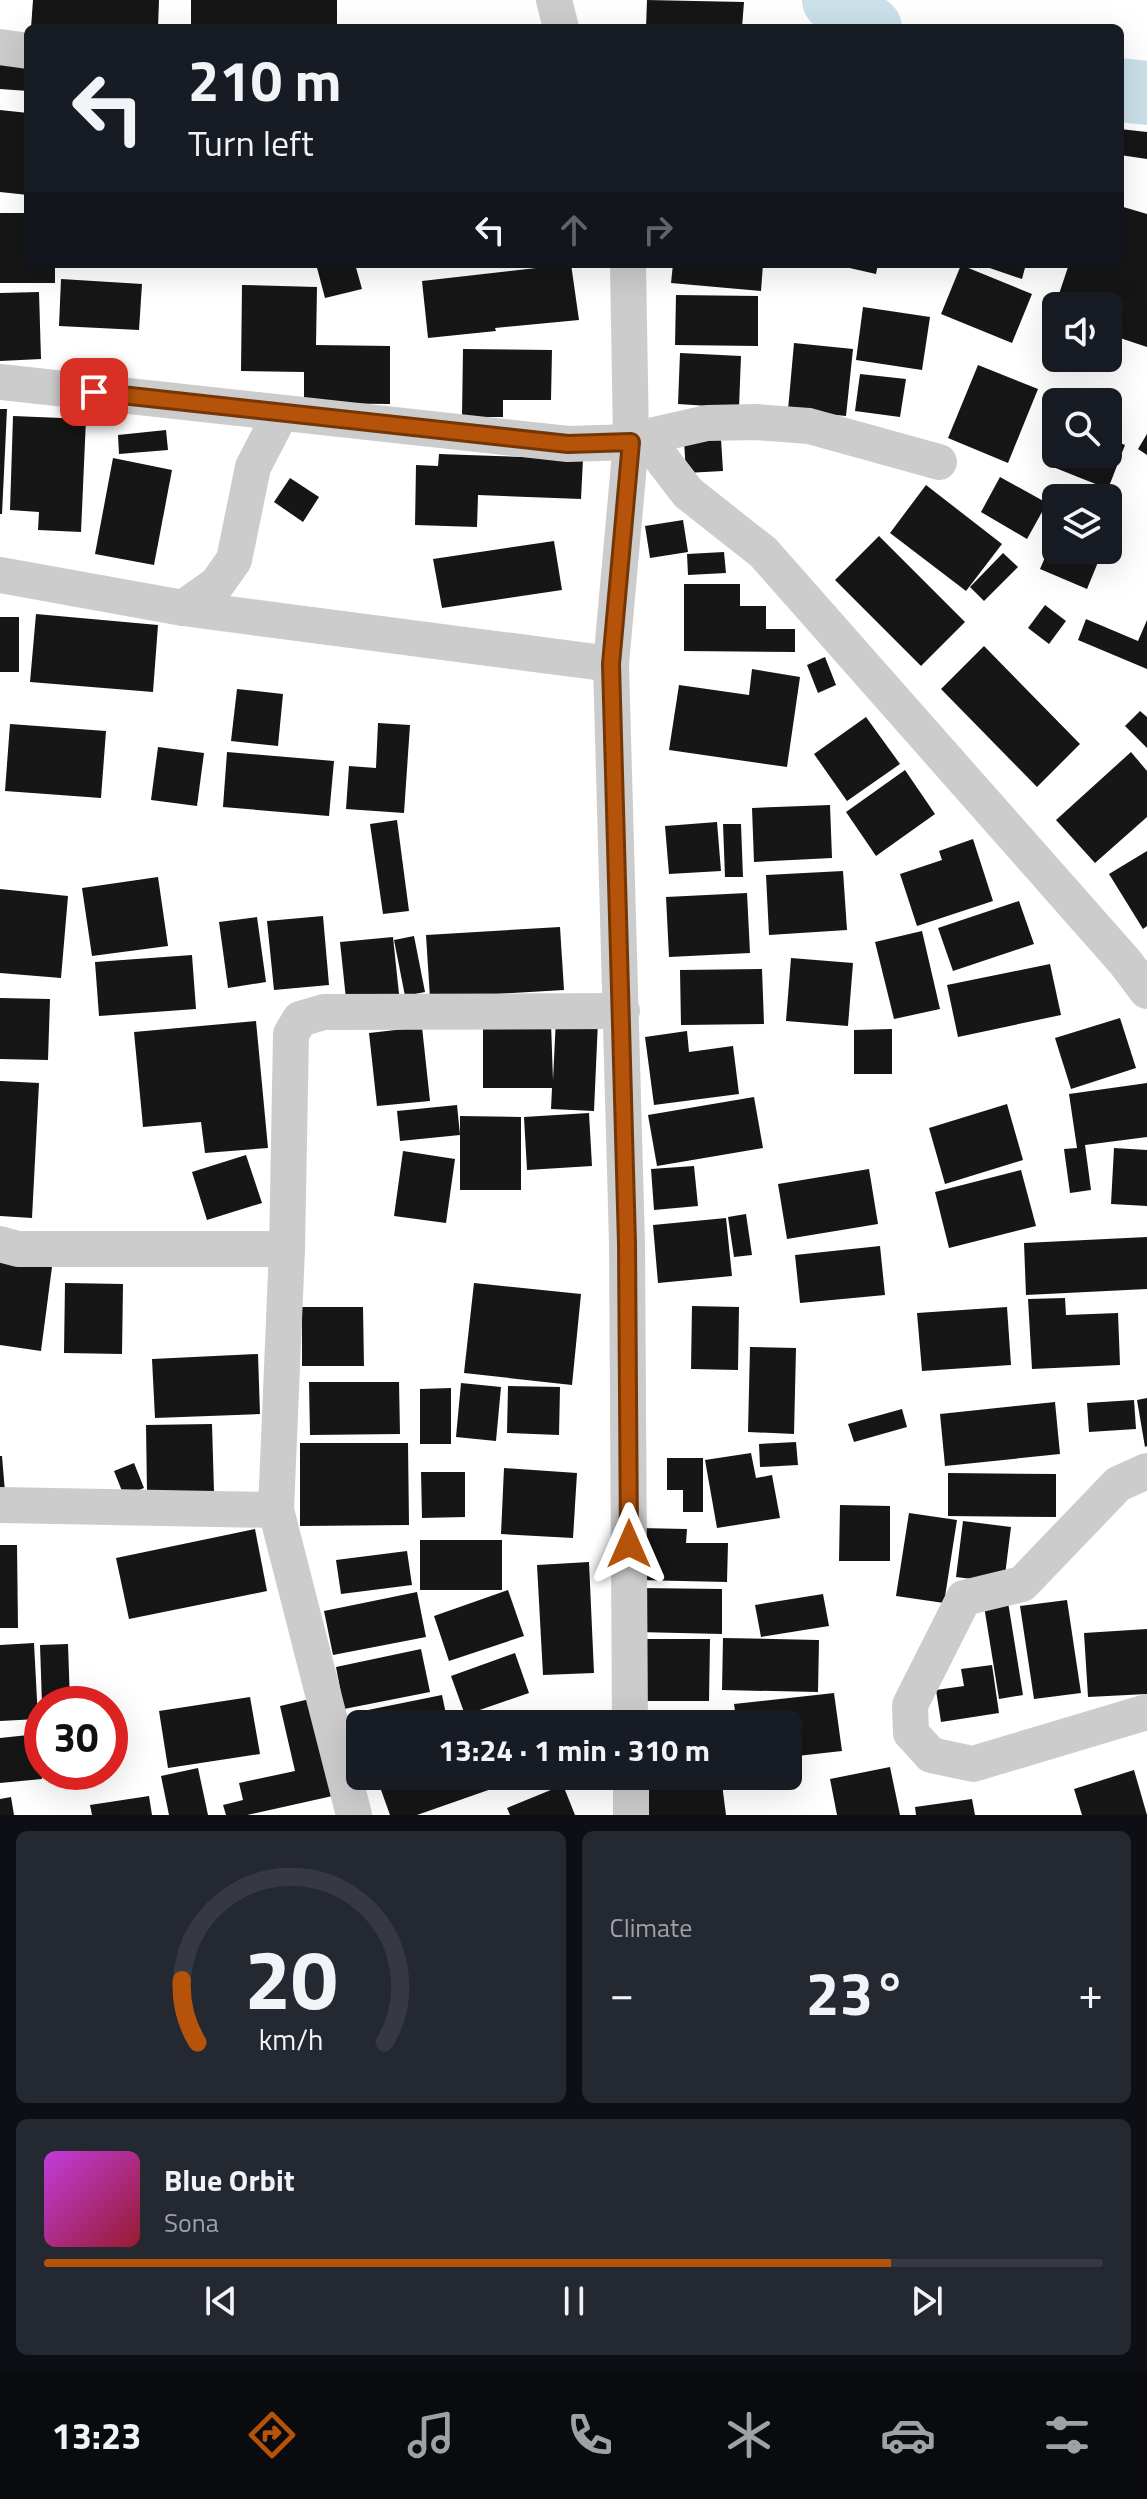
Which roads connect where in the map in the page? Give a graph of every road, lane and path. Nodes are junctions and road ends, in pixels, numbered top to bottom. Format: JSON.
{"nodes":[{"id":1,"x":554,"y":0,"type":"edge"},
{"id":2,"x":560,"y":24,"type":"edge"},
{"id":3,"x":0,"y":47,"type":"edge"},
{"id":4,"x":24,"y":50,"type":"edge"},
{"id":5,"x":628,"y":268,"type":"edge"},
{"id":6,"x":0,"y":382,"type":"edge"},
{"id":7,"x":281,"y":413,"type":"junction"},
{"id":8,"x":638,"y":440,"type":"junction"},
{"id":9,"x":939,"y":462,"type":"dead end"},
{"id":10,"x":0,"y":575,"type":"edge"},
{"id":11,"x":183,"y":608,"type":"junction"},
{"id":12,"x":611,"y":664,"type":"junction"},
{"id":13,"x":1136,"y":955,"type":"edge"},
{"id":14,"x":1147,"y":991,"type":"edge"},
{"id":15,"x":622,"y":1011,"type":"junction"},
{"id":16,"x":0,"y":1244,"type":"edge"},
{"id":17,"x":287,"y":1249,"type":"junction"},
{"id":18,"x":1147,"y":1471,"type":"edge"},
{"id":19,"x":0,"y":1505,"type":"edge"},
{"id":20,"x":276,"y":1510,"type":"junction"},
{"id":21,"x":630,"y":1710,"type":"edge"},
{"id":22,"x":1147,"y":1712,"type":"edge"},
{"id":23,"x":631,"y":1790,"type":"edge"},
{"id":24,"x":354,"y":1815,"type":"edge"},
{"id":25,"x":631,"y":1815,"type":"edge"}],
"edges":[{"from":1,"to":2,"type":"street"},
{"from":3,"to":4,"type":"street"},
{"from":5,"to":8,"type":"street"},
{"from":6,"to":7,"type":"street"},
{"from":7,"to":8,"type":"street"},
{"from":7,"to":11,"type":"street"},
{"from":8,"to":9,"type":"street"},
{"from":8,"to":12,"type":"street"},
{"from":8,"to":13,"type":"street"},
{"from":10,"to":11,"type":"street"},
{"from":11,"to":12,"type":"street"},
{"from":12,"to":15,"type":"street"},
{"from":13,"to":14,"type":"street"},
{"from":15,"to":17,"type":"street"},
{"from":15,"to":21,"type":"street"},
{"from":16,"to":17,"type":"street"},
{"from":17,"to":20,"type":"street"},
{"from":18,"to":22,"type":"street"},
{"from":19,"to":20,"type":"street"},
{"from":20,"to":24,"type":"street"},
{"from":23,"to":25,"type":"street"}]}
